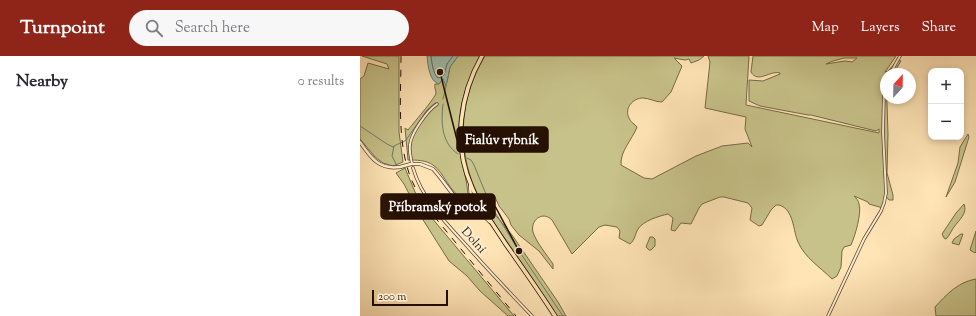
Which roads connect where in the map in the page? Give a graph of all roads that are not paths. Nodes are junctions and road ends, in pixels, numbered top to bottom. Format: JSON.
{"nodes":[{"id":1,"x":482,"y":56,"type":"edge"},
{"id":2,"x":900,"y":56,"type":"edge"},
{"id":3,"x":893,"y":68,"type":"edge"},
{"id":4,"x":437,"y":104,"type":"dead end"},
{"id":5,"x":884,"y":104,"type":"edge"},
{"id":6,"x":360,"y":142,"type":"edge"},
{"id":7,"x":412,"y":164,"type":"junction"},
{"id":8,"x":413,"y":168,"type":"dead end"},
{"id":9,"x":469,"y":180,"type":"junction"},
{"id":10,"x":456,"y":198,"type":"junction"},
{"id":11,"x":466,"y":203,"type":"junction"},
{"id":12,"x":479,"y":203,"type":"junction"},
{"id":13,"x":469,"y":208,"type":"junction"},
{"id":14,"x":494,"y":227,"type":"junction"},
{"id":15,"x":532,"y":316,"type":"edge"},
{"id":16,"x":555,"y":316,"type":"edge"},
{"id":17,"x":828,"y":316,"type":"edge"}],
"edges":[{"from":1,"to":9,"type":"main road"},
{"from":2,"to":3,"type":"street"},
{"from":4,"to":7,"type":"street"},
{"from":5,"to":17,"type":"street"},
{"from":6,"to":7,"type":"street","bridge":true},
{"from":7,"to":10,"type":"street"},
{"from":8,"to":15,"type":"street","name":"Dolní"},
{"from":9,"to":11,"type":"street"},
{"from":9,"to":12,"type":"main road"},
{"from":10,"to":11,"type":"street"},
{"from":10,"to":13,"type":"street"},
{"from":11,"to":12,"type":"street"},
{"from":12,"to":13,"type":"street"},
{"from":12,"to":14,"type":"main road"},
{"from":13,"to":14,"type":"street"},
{"from":14,"to":16,"type":"main road"}]}
